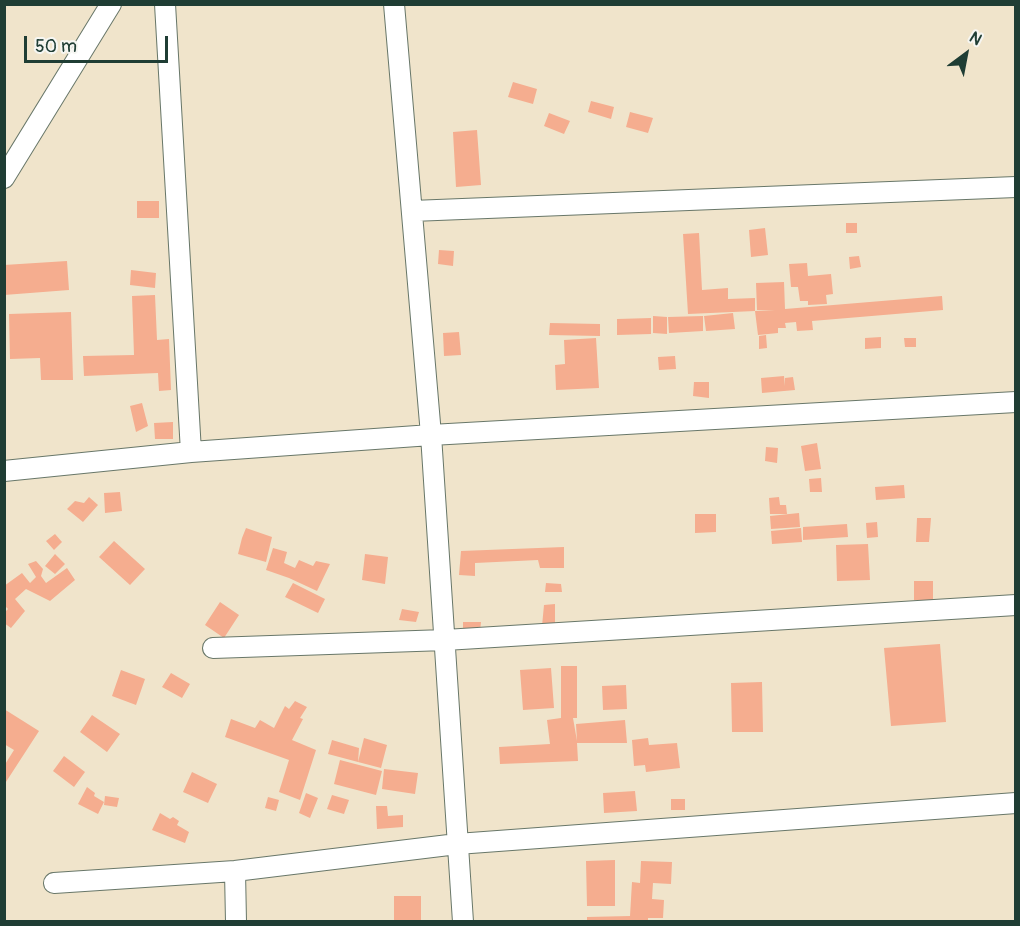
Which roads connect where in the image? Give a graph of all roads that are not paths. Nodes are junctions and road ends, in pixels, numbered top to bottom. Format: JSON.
{"nodes":[{"id":1,"x":111,"y":4,"type":"edge"},
{"id":2,"x":165,"y":4,"type":"edge"},
{"id":3,"x":394,"y":4,"type":"edge"},
{"id":4,"x":4,"y":178,"type":"edge"},
{"id":5,"x":1016,"y":187,"type":"edge"},
{"id":6,"x":412,"y":211,"type":"junction"},
{"id":7,"x":1016,"y":402,"type":"edge"},
{"id":8,"x":431,"y":435,"type":"junction"},
{"id":9,"x":191,"y":452,"type":"junction"},
{"id":10,"x":4,"y":471,"type":"edge"},
{"id":11,"x":1016,"y":605,"type":"edge"},
{"id":12,"x":445,"y":640,"type":"junction"},
{"id":13,"x":213,"y":648,"type":"dead end"},
{"id":14,"x":1016,"y":803,"type":"edge"},
{"id":15,"x":458,"y":844,"type":"junction"},
{"id":16,"x":235,"y":871,"type":"junction"},
{"id":17,"x":54,"y":883,"type":"dead end"},
{"id":18,"x":236,"y":921,"type":"edge"},
{"id":19,"x":463,"y":921,"type":"edge"}],
"edges":[{"from":1,"to":4,"type":"street"},
{"from":2,"to":9,"type":"street"},
{"from":3,"to":6,"type":"street"},
{"from":5,"to":6,"type":"street"},
{"from":6,"to":8,"type":"street"},
{"from":7,"to":8,"type":"street"},
{"from":8,"to":9,"type":"street"},
{"from":8,"to":12,"type":"street"},
{"from":9,"to":10,"type":"street"},
{"from":11,"to":12,"type":"street"},
{"from":12,"to":13,"type":"street"},
{"from":12,"to":15,"type":"street"},
{"from":14,"to":15,"type":"street"},
{"from":15,"to":16,"type":"street"},
{"from":15,"to":19,"type":"street"},
{"from":16,"to":17,"type":"street"},
{"from":16,"to":18,"type":"street"}]}
